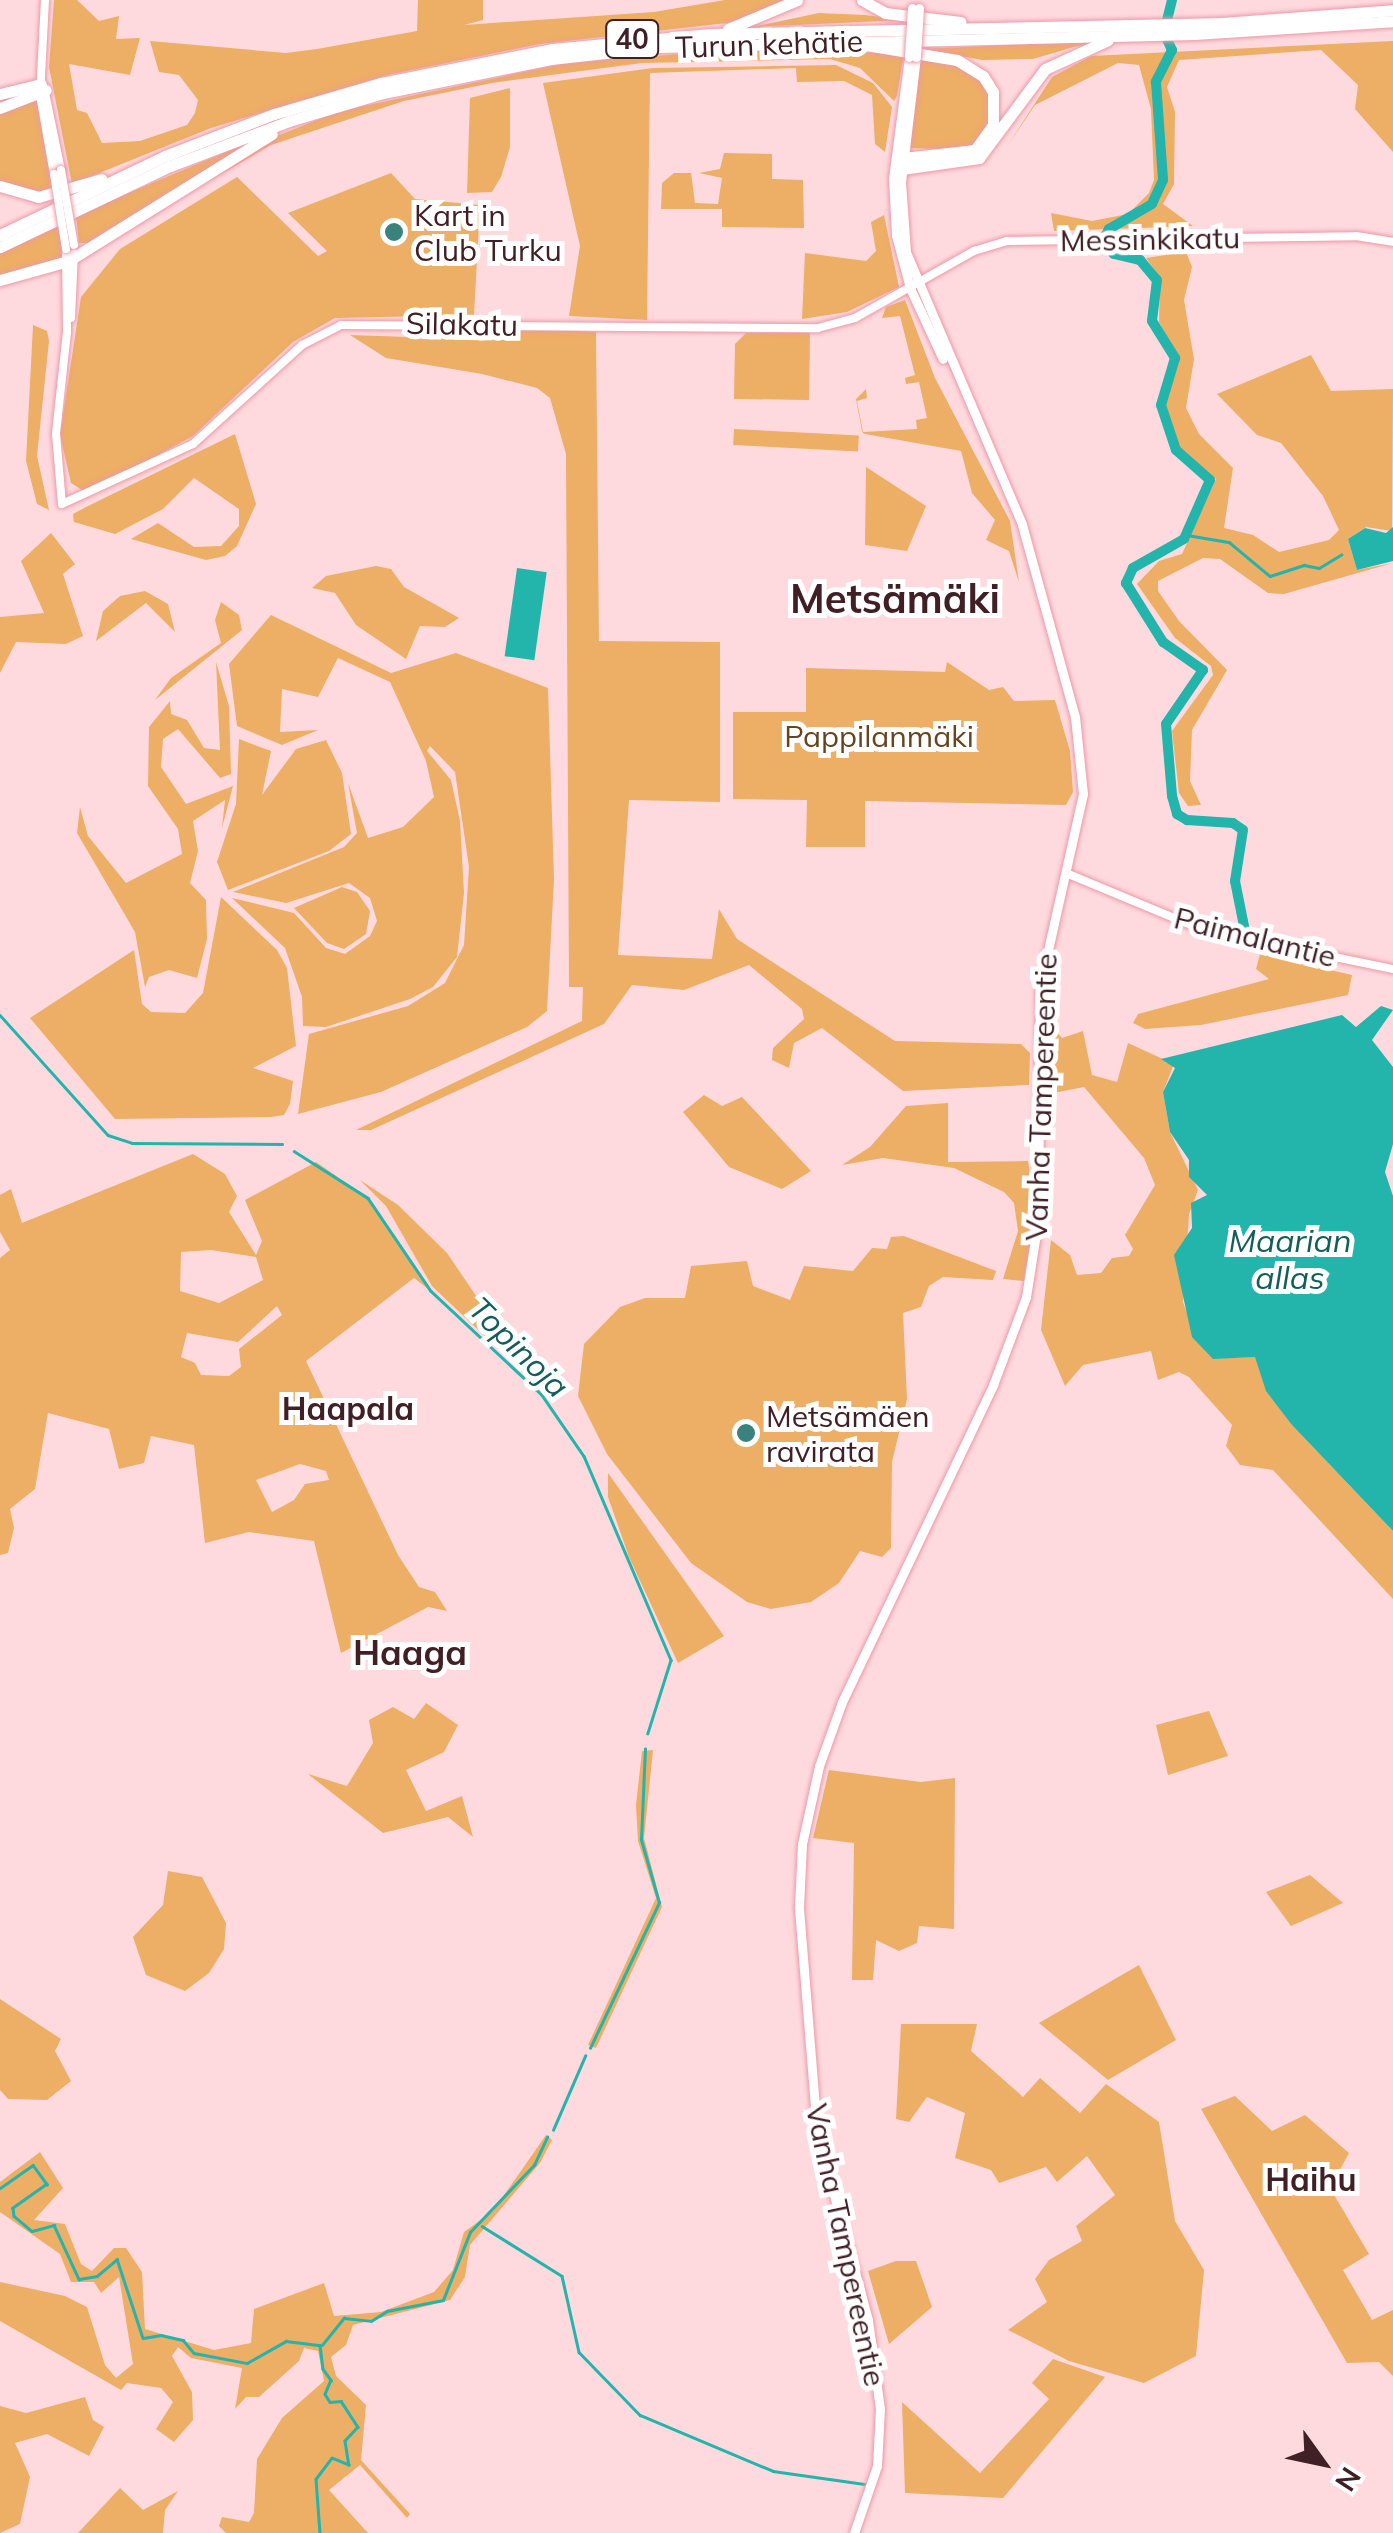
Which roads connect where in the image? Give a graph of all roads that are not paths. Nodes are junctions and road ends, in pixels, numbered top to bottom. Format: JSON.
{"nodes":[{"id":1,"x":45,"y":0,"type":"edge"},
{"id":2,"x":797,"y":0,"type":"edge"},
{"id":3,"x":862,"y":0,"type":"edge"},
{"id":4,"x":915,"y":4,"type":"edge"},
{"id":5,"x":1393,"y":10,"type":"edge"},
{"id":6,"x":1393,"y":21,"type":"edge"},
{"id":7,"x":999,"y":28,"type":"junction"},
{"id":8,"x":708,"y":34,"type":"junction"},
{"id":9,"x":1124,"y":35,"type":"junction"},
{"id":10,"x":842,"y":41,"type":"junction"},
{"id":11,"x":42,"y":90,"type":"junction"},
{"id":12,"x":0,"y":94,"type":"edge"},
{"id":13,"x":0,"y":108,"type":"edge"},
{"id":14,"x":312,"y":114,"type":"junction"},
{"id":15,"x":900,"y":163,"type":"junction"},
{"id":16,"x":139,"y":168,"type":"junction"},
{"id":17,"x":0,"y":186,"type":"edge"},
{"id":18,"x":0,"y":235,"type":"edge"},
{"id":19,"x":1393,"y":242,"type":"edge"},
{"id":20,"x":0,"y":247,"type":"edge"},
{"id":21,"x":71,"y":253,"type":"junction"},
{"id":22,"x":0,"y":280,"type":"edge"},
{"id":23,"x":913,"y":285,"type":"junction"},
{"id":24,"x":1066,"y":873,"type":"junction"},
{"id":25,"x":1393,"y":969,"type":"edge"},
{"id":26,"x":854,"y":2533,"type":"edge"}],
"edges":[{"from":1,"to":11,"type":"street"},
{"from":2,"to":8,"type":"highway"},
{"from":3,"to":7,"type":"highway"},
{"from":4,"to":15,"type":"main road","name":"Vanha Tampereentie","bridge":true},
{"from":5,"to":7,"type":"highway","name":"Turun kehätie","number":"40"},
{"from":6,"to":9,"type":"highway","name":"Turun kehätie","number":"40"},
{"from":7,"to":8,"type":"highway","name":"Turun kehätie","number":"40"},
{"from":8,"to":16,"type":"highway","name":"Turun kehätie","number":"40"},
{"from":9,"to":10,"type":"highway","name":"Turun kehätie","number":"40"},
{"from":9,"to":15,"type":"highway"},
{"from":10,"to":14,"type":"highway","name":"Turun kehätie","number":"40"},
{"from":10,"to":15,"type":"highway"},
{"from":11,"to":12,"type":"highway"},
{"from":11,"to":13,"type":"highway"},
{"from":11,"to":21,"type":"street","bridge":true},
{"from":14,"to":20,"type":"highway","name":"Turun kehätie","number":"40"},
{"from":14,"to":21,"type":"highway"},
{"from":15,"to":23,"type":"main road","name":"Vanha Tampereentie"},
{"from":16,"to":17,"type":"highway"},
{"from":16,"to":18,"type":"highway","name":"Turun kehätie","number":"40"},
{"from":19,"to":23,"type":"street","name":"Messinkikatu"},
{"from":21,"to":22,"type":"highway"},
{"from":21,"to":23,"type":"street","name":"Silakatu"},
{"from":23,"to":24,"type":"main road","name":"Vanha Tampereentie"},
{"from":24,"to":25,"type":"street","name":"Paimalantie"},
{"from":24,"to":26,"type":"main road","name":"Vanha Tampereentie"}]}
